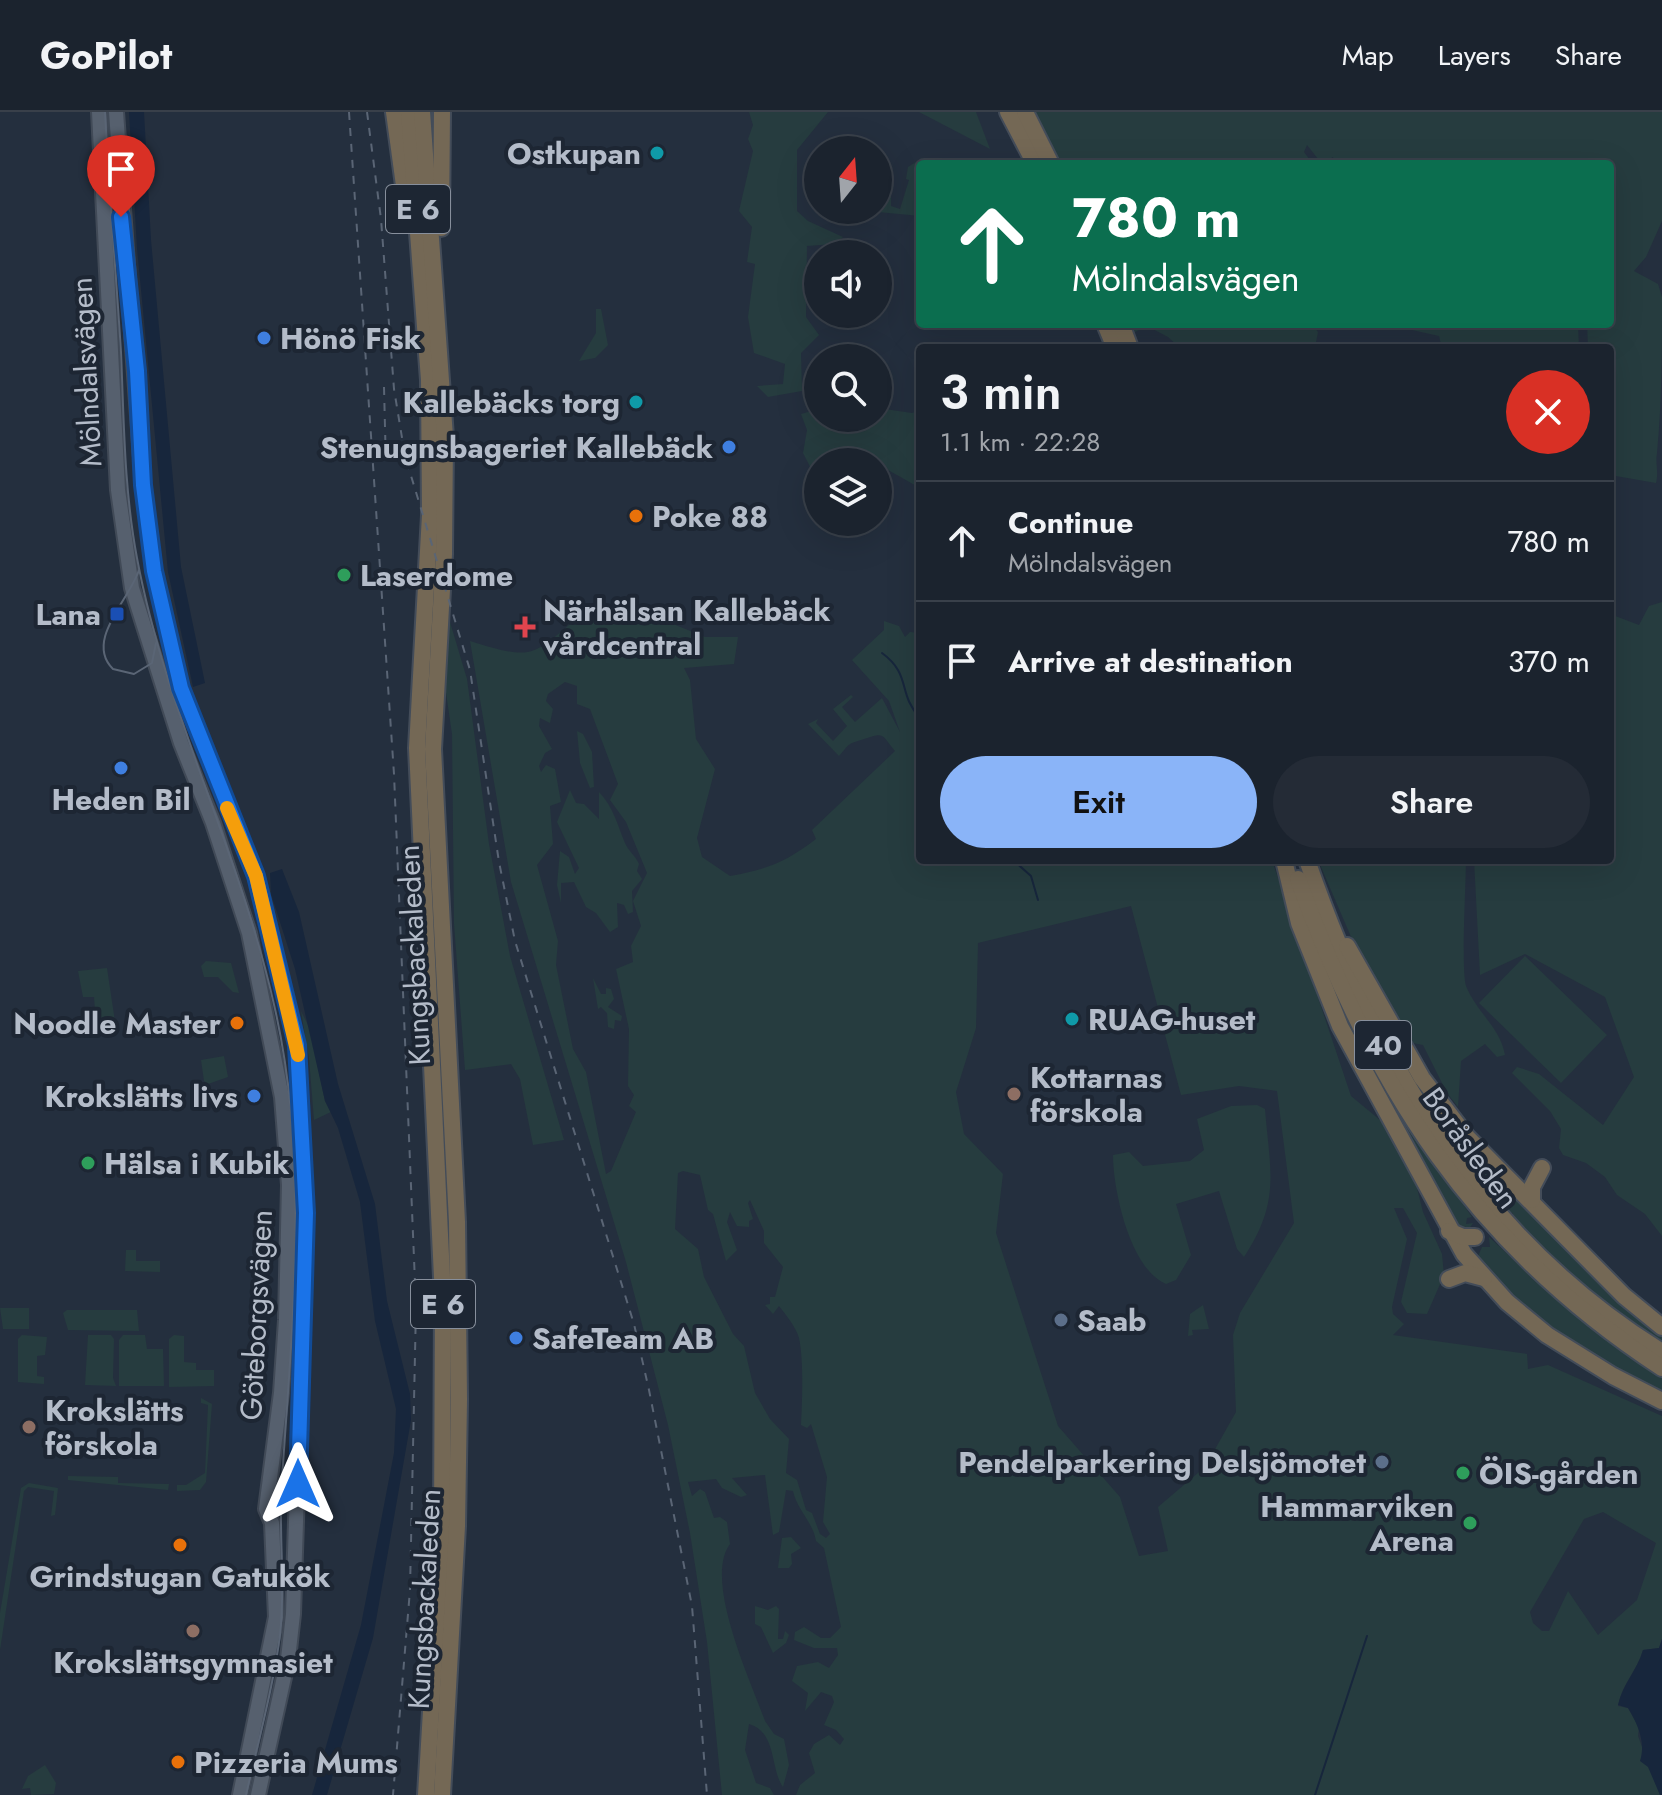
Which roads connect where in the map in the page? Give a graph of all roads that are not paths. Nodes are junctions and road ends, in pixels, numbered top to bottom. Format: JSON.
{"nodes":[{"id":1,"x":99,"y":112,"type":"edge"},
{"id":2,"x":116,"y":112,"type":"edge"},
{"id":3,"x":394,"y":112,"type":"edge"},
{"id":4,"x":409,"y":112,"type":"edge"},
{"id":5,"x":422,"y":112,"type":"edge"},
{"id":6,"x":442,"y":112,"type":"edge"},
{"id":7,"x":1008,"y":112,"type":"edge"},
{"id":8,"x":1025,"y":112,"type":"edge"},
{"id":9,"x":1033,"y":160,"type":"edge"},
{"id":10,"x":1049,"y":160,"type":"edge"},
{"id":11,"x":437,"y":294,"type":"junction"},
{"id":12,"x":424,"y":307,"type":"junction"},
{"id":13,"x":142,"y":627,"type":"joint"},
{"id":14,"x":166,"y":628,"type":"joint"},
{"id":15,"x":1285,"y":864,"type":"edge"},
{"id":16,"x":1293,"y":864,"type":"edge"},
{"id":17,"x":1308,"y":864,"type":"edge"},
{"id":18,"x":1314,"y":880,"type":"junction"},
{"id":19,"x":1542,"y":1168,"type":"dead end"},
{"id":20,"x":1477,"y":1199,"type":"junction"},
{"id":21,"x":1532,"y":1200,"type":"junction"},
{"id":22,"x":1505,"y":1230,"type":"junction"},
{"id":23,"x":1449,"y":1231,"type":"junction"},
{"id":24,"x":1475,"y":1237,"type":"dead end"},
{"id":25,"x":1484,"y":1278,"type":"junction"},
{"id":26,"x":1449,"y":1279,"type":"dead end"},
{"id":27,"x":1662,"y":1327,"type":"edge"},
{"id":28,"x":1662,"y":1352,"type":"edge"},
{"id":29,"x":1662,"y":1368,"type":"edge"},
{"id":30,"x":1662,"y":1401,"type":"edge"},
{"id":31,"x":269,"y":1501,"type":"junction"},
{"id":32,"x":296,"y":1502,"type":"junction"},
{"id":33,"x":295,"y":1521,"type":"junction"},
{"id":34,"x":272,"y":1523,"type":"junction"},
{"id":35,"x":240,"y":1795,"type":"edge"},
{"id":36,"x":258,"y":1795,"type":"edge"},
{"id":37,"x":426,"y":1795,"type":"edge"},
{"id":38,"x":442,"y":1795,"type":"edge"}],
"edges":[{"from":1,"to":13,"type":"main road","name":"Mölndalsvägen"},
{"from":2,"to":14,"type":"main road","name":"Mölndalsvägen"},
{"from":3,"to":12,"type":"highway"},
{"from":4,"to":12,"type":"highway","name":"Kungsbackaleden","number":"E 6"},
{"from":5,"to":11,"type":"highway","name":"Kungsbackaleden","number":"E 6"},
{"from":6,"to":11,"type":"highway"},
{"from":7,"to":9,"type":"highway"},
{"from":8,"to":10,"type":"highway"},
{"from":11,"to":38,"type":"highway","name":"Kungsbackaleden","number":"E 6"},
{"from":12,"to":37,"type":"highway","name":"Kungsbackaleden","number":"E 6"},
{"from":13,"to":31,"type":"main road","name":"Göteborgsvägen"},
{"from":14,"to":32,"type":"main road","name":"Göteborgsvägen"},
{"from":15,"to":23,"type":"highway"},
{"from":16,"to":20,"type":"highway","name":"Boråsleden","number":"40"},
{"from":17,"to":18,"type":"highway","name":"Boråsleden","number":"40"},
{"from":18,"to":20,"type":"highway","name":"Boråsleden","number":"40"},
{"from":18,"to":21,"type":"highway"},
{"from":19,"to":21,"type":"highway"},
{"from":20,"to":22,"type":"highway","name":"Boråsleden","number":"40"},
{"from":21,"to":27,"type":"highway"},
{"from":22,"to":28,"type":"highway","name":"Boråsleden","number":"40"},
{"from":22,"to":29,"type":"highway","name":"Boråsleden","number":"40"},
{"from":23,"to":24,"type":"highway"},
{"from":23,"to":25,"type":"highway"},
{"from":25,"to":26,"type":"highway"},
{"from":25,"to":30,"type":"highway"},
{"from":31,"to":32,"type":"main road"},
{"from":31,"to":34,"type":"main road","name":"Göteborgsvägen"},
{"from":32,"to":33,"type":"main road","name":"Göteborgsvägen"},
{"from":33,"to":34,"type":"main road"},
{"from":33,"to":36,"type":"main road","name":"Göteborgsvägen"},
{"from":34,"to":35,"type":"main road","name":"Göteborgsvägen"}]}
